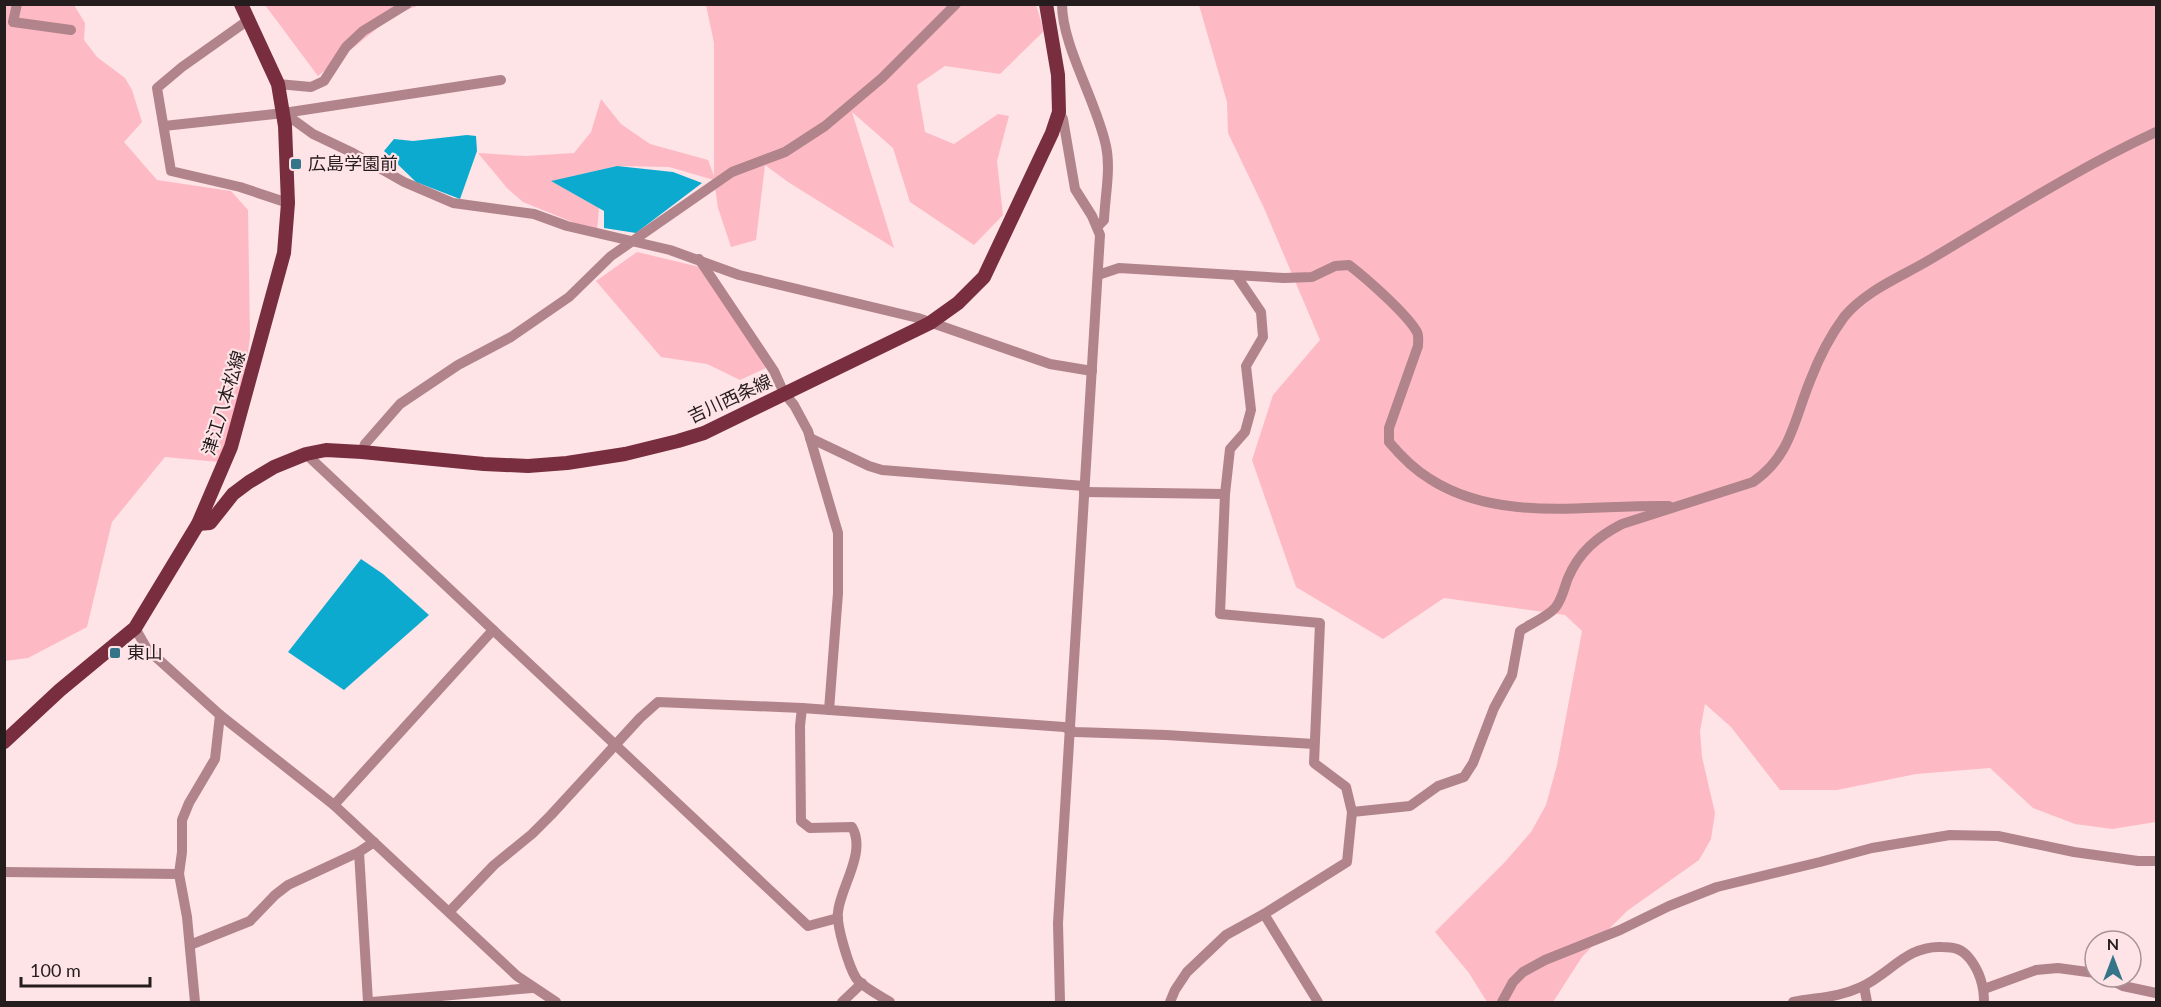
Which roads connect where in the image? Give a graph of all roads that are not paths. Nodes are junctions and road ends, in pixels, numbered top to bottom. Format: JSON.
{"nodes":[{"id":1,"x":17,"y":4,"type":"edge"},
{"id":2,"x":241,"y":4,"type":"edge"},
{"id":3,"x":407,"y":4,"type":"edge"},
{"id":4,"x":956,"y":4,"type":"edge"},
{"id":5,"x":1046,"y":4,"type":"edge"},
{"id":6,"x":1062,"y":4,"type":"edge"},
{"id":7,"x":247,"y":21,"type":"junction"},
{"id":8,"x":70,"y":30,"type":"dead end"},
{"id":9,"x":501,"y":80,"type":"dead end"},
{"id":10,"x":278,"y":84,"type":"junction"},
{"id":11,"x":284,"y":112,"type":"junction"},
{"id":12,"x":1059,"y":112,"type":"junction"},
{"id":13,"x":164,"y":126,"type":"junction"},
{"id":14,"x":2157,"y":132,"type":"edge"},
{"id":15,"x":288,"y":203,"type":"junction"},
{"id":16,"x":1098,"y":226,"type":"junction"},
{"id":17,"x":635,"y":241,"type":"junction"},
{"id":18,"x":698,"y":259,"type":"junction"},
{"id":19,"x":1098,"y":275,"type":"junction"},
{"id":20,"x":1236,"y":275,"type":"junction"},
{"id":21,"x":930,"y":323,"type":"junction"},
{"id":22,"x":1092,"y":371,"type":"junction"},
{"id":23,"x":784,"y":393,"type":"junction"},
{"id":24,"x":810,"y":438,"type":"junction"},
{"id":25,"x":362,"y":452,"type":"junction"},
{"id":26,"x":306,"y":454,"type":"junction"},
{"id":27,"x":1084,"y":489,"type":"junction"},
{"id":28,"x":1225,"y":494,"type":"junction"},
{"id":29,"x":1678,"y":506,"type":"junction"},
{"id":30,"x":198,"y":524,"type":"junction"},
{"id":31,"x":135,"y":628,"type":"junction"},
{"id":32,"x":493,"y":630,"type":"junction"},
{"id":33,"x":802,"y":708,"type":"junction"},
{"id":34,"x":829,"y":710,"type":"junction"},
{"id":35,"x":220,"y":715,"type":"junction"},
{"id":36,"x":1069,"y":730,"type":"junction"},
{"id":37,"x":4,"y":742,"type":"edge"},
{"id":38,"x":1314,"y":744,"type":"junction"},
{"id":39,"x":615,"y":745,"type":"junction"},
{"id":40,"x":334,"y":805,"type":"junction"},
{"id":41,"x":1352,"y":812,"type":"junction"},
{"id":42,"x":374,"y":842,"type":"junction"},
{"id":43,"x":360,"y":852,"type":"junction"},
{"id":44,"x":2157,"y":861,"type":"edge"},
{"id":45,"x":4,"y":872,"type":"edge"},
{"id":46,"x":179,"y":874,"type":"junction"},
{"id":47,"x":450,"y":912,"type":"junction"},
{"id":48,"x":1264,"y":914,"type":"junction"},
{"id":49,"x":838,"y":918,"type":"junction"},
{"id":50,"x":190,"y":945,"type":"junction"},
{"id":51,"x":2083,"y":971,"type":"edge"},
{"id":52,"x":862,"y":982,"type":"junction"},
{"id":53,"x":1864,"y":986,"type":"junction"},
{"id":54,"x":532,"y":988,"type":"junction"},
{"id":55,"x":1984,"y":989,"type":"junction"},
{"id":56,"x":2138,"y":989,"type":"edge"},
{"id":57,"x":2157,"y":993,"type":"edge"},
{"id":58,"x":550,"y":1001,"type":"edge"},
{"id":59,"x":195,"y":1002,"type":"edge"},
{"id":60,"x":370,"y":1002,"type":"edge"},
{"id":61,"x":842,"y":1002,"type":"edge"},
{"id":62,"x":890,"y":1002,"type":"edge"},
{"id":63,"x":1060,"y":1002,"type":"edge"},
{"id":64,"x":1170,"y":1002,"type":"edge"},
{"id":65,"x":1318,"y":1002,"type":"edge"},
{"id":66,"x":1502,"y":1002,"type":"edge"},
{"id":67,"x":1793,"y":1002,"type":"edge"},
{"id":68,"x":1867,"y":1002,"type":"edge"},
{"id":69,"x":1984,"y":1002,"type":"edge"}],
"edges":[{"from":1,"to":8,"type":"street"},
{"from":2,"to":7,"type":"main road","name":"津江八本松線"},
{"from":3,"to":10,"type":"street"},
{"from":4,"to":17,"type":"street"},
{"from":5,"to":12,"type":"main road","name":"吉川西条線"},
{"from":6,"to":16,"type":"street"},
{"from":7,"to":10,"type":"main road","name":"津江八本松線"},
{"from":7,"to":13,"type":"street"},
{"from":9,"to":11,"type":"street"},
{"from":10,"to":11,"type":"main road","name":"津江八本松線"},
{"from":11,"to":13,"type":"street"},
{"from":11,"to":15,"type":"main road","name":"津江八本松線"},
{"from":11,"to":17,"type":"street"},
{"from":12,"to":16,"type":"street"},
{"from":12,"to":21,"type":"main road","name":"吉川西条線"},
{"from":13,"to":15,"type":"street"},
{"from":14,"to":29,"type":"street"},
{"from":15,"to":30,"type":"main road","name":"津江八本松線"},
{"from":16,"to":19,"type":"street"},
{"from":17,"to":18,"type":"street"},
{"from":17,"to":25,"type":"street"},
{"from":18,"to":21,"type":"street"},
{"from":18,"to":23,"type":"street"},
{"from":19,"to":20,"type":"street"},
{"from":19,"to":22,"type":"street"},
{"from":20,"to":28,"type":"street"},
{"from":20,"to":29,"type":"street"},
{"from":21,"to":22,"type":"street"},
{"from":21,"to":23,"type":"main road","name":"吉川西条線"},
{"from":22,"to":27,"type":"street"},
{"from":23,"to":24,"type":"street"},
{"from":23,"to":25,"type":"main road","name":"吉川西条線"},
{"from":24,"to":27,"type":"street"},
{"from":24,"to":34,"type":"street"},
{"from":25,"to":26,"type":"main road","name":"吉川西条線"},
{"from":26,"to":30,"type":"main road","name":"吉川西条線"},
{"from":26,"to":32,"type":"street"},
{"from":27,"to":28,"type":"street"},
{"from":27,"to":36,"type":"street"},
{"from":28,"to":38,"type":"street"},
{"from":29,"to":41,"type":"street"},
{"from":30,"to":31,"type":"main road","name":"津江八本松線"},
{"from":31,"to":35,"type":"street"},
{"from":31,"to":37,"type":"main road","name":"津江八本松線"},
{"from":32,"to":39,"type":"street"},
{"from":32,"to":40,"type":"street"},
{"from":33,"to":34,"type":"street"},
{"from":33,"to":39,"type":"street"},
{"from":33,"to":49,"type":"street"},
{"from":34,"to":36,"type":"street"},
{"from":35,"to":40,"type":"street"},
{"from":35,"to":46,"type":"street"},
{"from":36,"to":38,"type":"street"},
{"from":36,"to":63,"type":"street"},
{"from":38,"to":41,"type":"street"},
{"from":39,"to":47,"type":"street"},
{"from":39,"to":49,"type":"street"},
{"from":40,"to":42,"type":"street"},
{"from":41,"to":48,"type":"street"},
{"from":42,"to":43,"type":"street"},
{"from":42,"to":47,"type":"street"},
{"from":43,"to":50,"type":"street"},
{"from":43,"to":60,"type":"street"},
{"from":44,"to":66,"type":"street"},
{"from":45,"to":46,"type":"street"},
{"from":46,"to":50,"type":"street"},
{"from":47,"to":54,"type":"street"},
{"from":48,"to":64,"type":"street"},
{"from":48,"to":65,"type":"street"},
{"from":49,"to":52,"type":"street"},
{"from":50,"to":59,"type":"street"},
{"from":51,"to":55,"type":"street"},
{"from":52,"to":61,"type":"street"},
{"from":52,"to":62,"type":"street"},
{"from":53,"to":55,"type":"street"},
{"from":53,"to":67,"type":"street"},
{"from":53,"to":68,"type":"street"},
{"from":54,"to":58,"type":"street"},
{"from":54,"to":60,"type":"street"},
{"from":55,"to":69,"type":"street"},
{"from":56,"to":57,"type":"street"}]}
